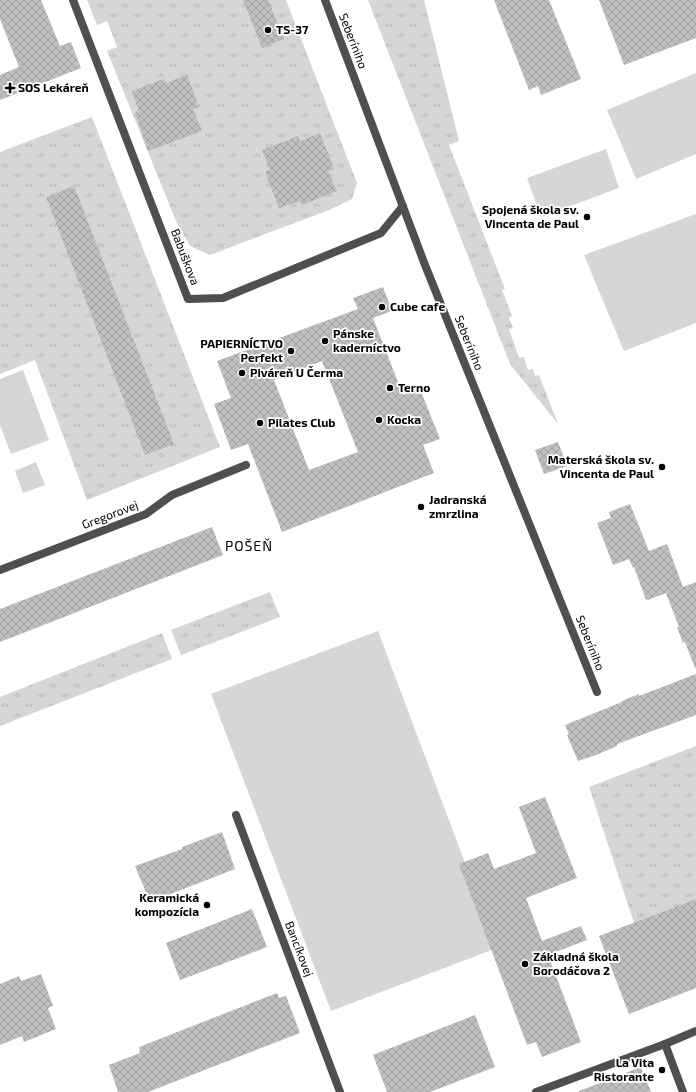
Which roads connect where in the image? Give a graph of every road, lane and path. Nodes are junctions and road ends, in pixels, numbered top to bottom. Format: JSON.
{"nodes":[{"id":1,"x":73,"y":0,"type":"edge"},
{"id":2,"x":325,"y":0,"type":"edge"},
{"id":3,"x":403,"y":206,"type":"junction"},
{"id":4,"x":246,"y":466,"type":"dead end"},
{"id":5,"x":0,"y":570,"type":"edge"},
{"id":6,"x":597,"y":692,"type":"dead end"},
{"id":7,"x":236,"y":815,"type":"dead end"},
{"id":8,"x":696,"y":1031,"type":"edge"},
{"id":9,"x":665,"y":1044,"type":"junction"},
{"id":10,"x":340,"y":1092,"type":"edge"},
{"id":11,"x":536,"y":1092,"type":"edge"},
{"id":12,"x":683,"y":1092,"type":"edge"}],
"edges":[{"from":1,"to":3,"type":"street","name":"Babuškova"},
{"from":2,"to":3,"type":"street","name":"Seberíniho"},
{"from":3,"to":6,"type":"street","name":"Seberíniho"},
{"from":4,"to":5,"type":"street","name":"Gregorovej"},
{"from":7,"to":10,"type":"street","name":"Bancíkovej"},
{"from":8,"to":9,"type":"street"},
{"from":9,"to":11,"type":"street"},
{"from":9,"to":12,"type":"street"}]}
